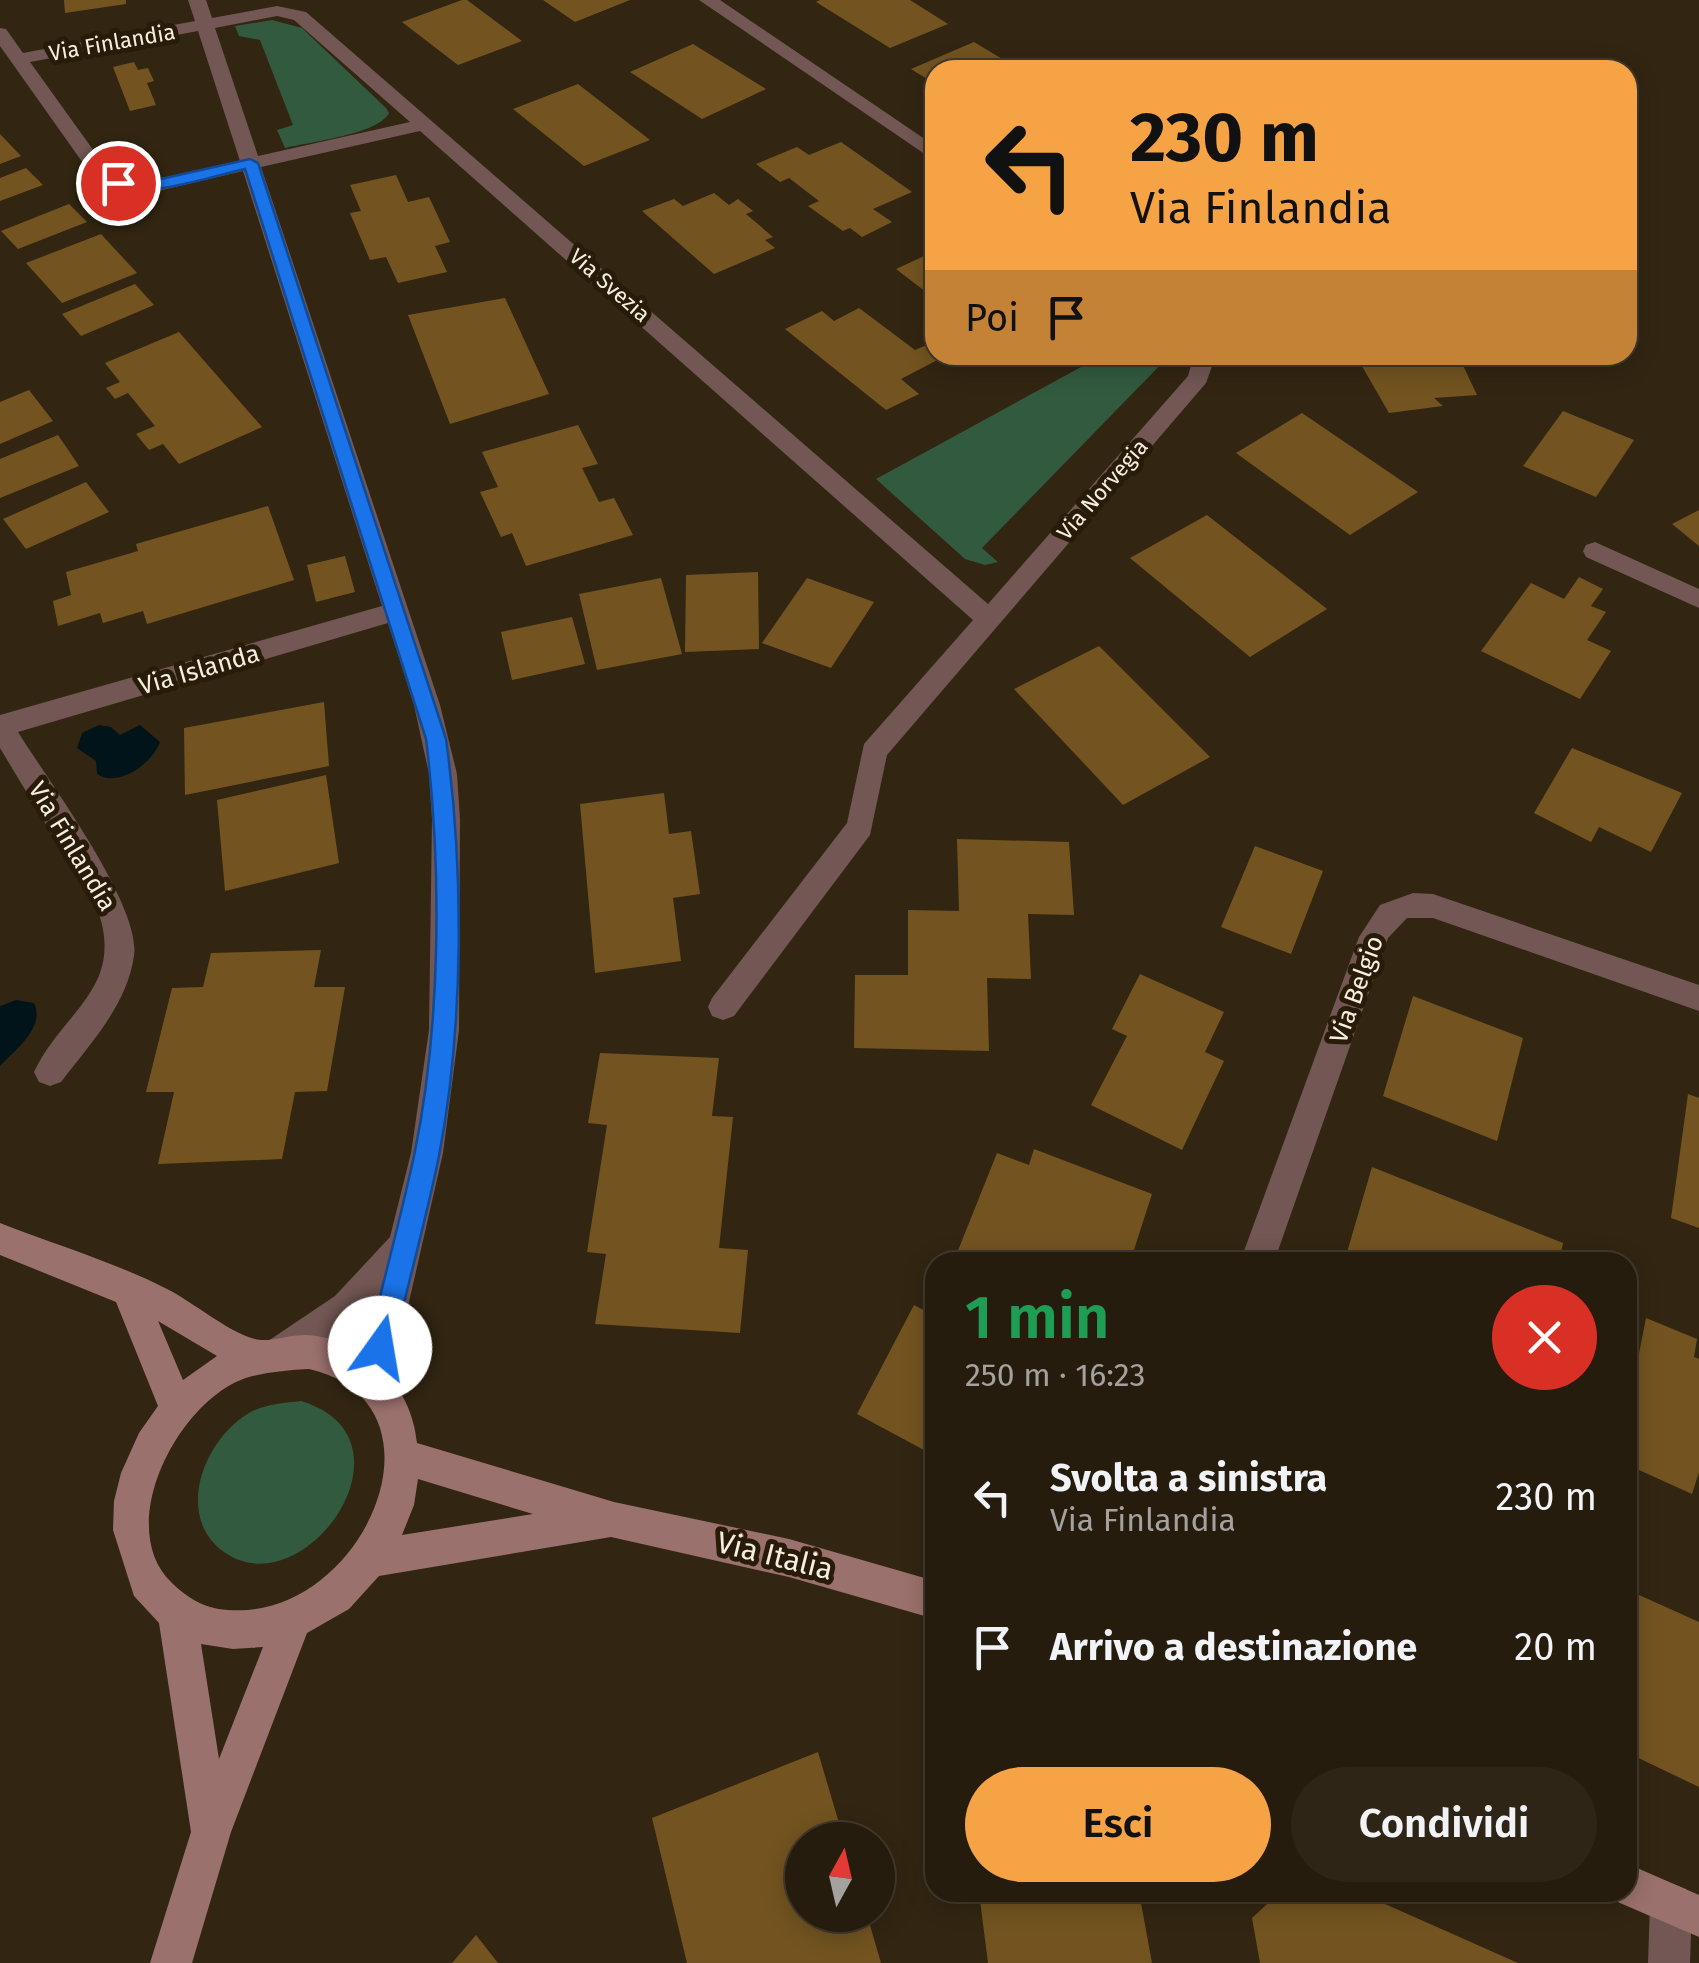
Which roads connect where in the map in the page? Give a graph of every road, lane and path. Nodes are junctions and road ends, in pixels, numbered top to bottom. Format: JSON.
{"nodes":[{"id":1,"x":197,"y":0,"type":"edge"},
{"id":2,"x":708,"y":0,"type":"edge"},
{"id":3,"x":205,"y":25,"type":"junction"},
{"id":4,"x":0,"y":34,"type":"edge"},
{"id":5,"x":19,"y":59,"type":"junction"},
{"id":6,"x":427,"y":124,"type":"junction"},
{"id":7,"x":925,"y":147,"type":"edge"},
{"id":8,"x":250,"y":163,"type":"junction"},
{"id":9,"x":1203,"y":365,"type":"edge"},
{"id":10,"x":1595,"y":552,"type":"dead end"},
{"id":11,"x":1699,"y":599,"type":"edge"},
{"id":12,"x":396,"y":611,"type":"junction"},
{"id":13,"x":990,"y":620,"type":"junction"},
{"id":14,"x":1,"y":726,"type":"edge"},
{"id":15,"x":1699,"y":998,"type":"edge"},
{"id":16,"x":723,"y":1007,"type":"dead end"},
{"id":17,"x":50,"y":1072,"type":"dead end"},
{"id":18,"x":0,"y":1239,"type":"edge"},
{"id":19,"x":406,"y":1239,"type":"junction"},
{"id":20,"x":1261,"y":1252,"type":"edge"},
{"id":21,"x":127,"y":1288,"type":"junction"},
{"id":22,"x":268,"y":1356,"type":"junction"},
{"id":23,"x":372,"y":1381,"type":"junction"},
{"id":24,"x":176,"y":1408,"type":"junction"},
{"id":25,"x":403,"y":1456,"type":"junction"},
{"id":26,"x":614,"y":1520,"type":"junction"},
{"id":27,"x":370,"y":1559,"type":"junction"},
{"id":28,"x":925,"y":1597,"type":"edge"},
{"id":29,"x":177,"y":1614,"type":"junction"},
{"id":30,"x":292,"y":1622,"type":"junction"},
{"id":31,"x":210,"y":1832,"type":"junction"},
{"id":32,"x":1637,"y":1889,"type":"edge"},
{"id":33,"x":1685,"y":1910,"type":"edge"},
{"id":34,"x":171,"y":1963,"type":"edge"},
{"id":35,"x":1670,"y":1963,"type":"edge"}],
"edges":[{"from":1,"to":3,"type":"street"},
{"from":2,"to":7,"type":"street"},
{"from":3,"to":5,"type":"street","name":"Via Finlandia"},
{"from":3,"to":6,"type":"street","name":"Via Svezia"},
{"from":3,"to":8,"type":"street"},
{"from":4,"to":5,"type":"street","name":"Via Finlandia"},
{"from":5,"to":8,"type":"street","name":"Via Finlandia"},
{"from":6,"to":8,"type":"street","name":"Via Finlandia"},
{"from":6,"to":13,"type":"street","name":"Via Svezia"},
{"from":8,"to":12,"type":"street"},
{"from":9,"to":13,"type":"street","name":"Via Norvegia"},
{"from":10,"to":11,"type":"street"},
{"from":12,"to":14,"type":"street","name":"Via Islanda"},
{"from":12,"to":19,"type":"street"},
{"from":13,"to":16,"type":"street","name":"Via Norvegia"},
{"from":14,"to":17,"type":"street","name":"Via Finlandia"},
{"from":15,"to":20,"type":"street","name":"Via Belgio"},
{"from":18,"to":21,"type":"street"},
{"from":19,"to":22,"type":"street"},
{"from":19,"to":23,"type":"street"},
{"from":21,"to":22,"type":"street"},
{"from":21,"to":24,"type":"street"},
{"from":22,"to":23,"type":"street"},
{"from":22,"to":24,"type":"street"},
{"from":23,"to":25,"type":"street"},
{"from":24,"to":29,"type":"street"},
{"from":25,"to":26,"type":"street","name":"Via Italia"},
{"from":25,"to":27,"type":"street"},
{"from":26,"to":27,"type":"street"},
{"from":26,"to":28,"type":"street","name":"Via Italia"},
{"from":27,"to":30,"type":"street"},
{"from":29,"to":30,"type":"street"},
{"from":29,"to":31,"type":"street"},
{"from":30,"to":31,"type":"street"},
{"from":31,"to":34,"type":"street"},
{"from":32,"to":33,"type":"street"},
{"from":33,"to":35,"type":"street"}]}
